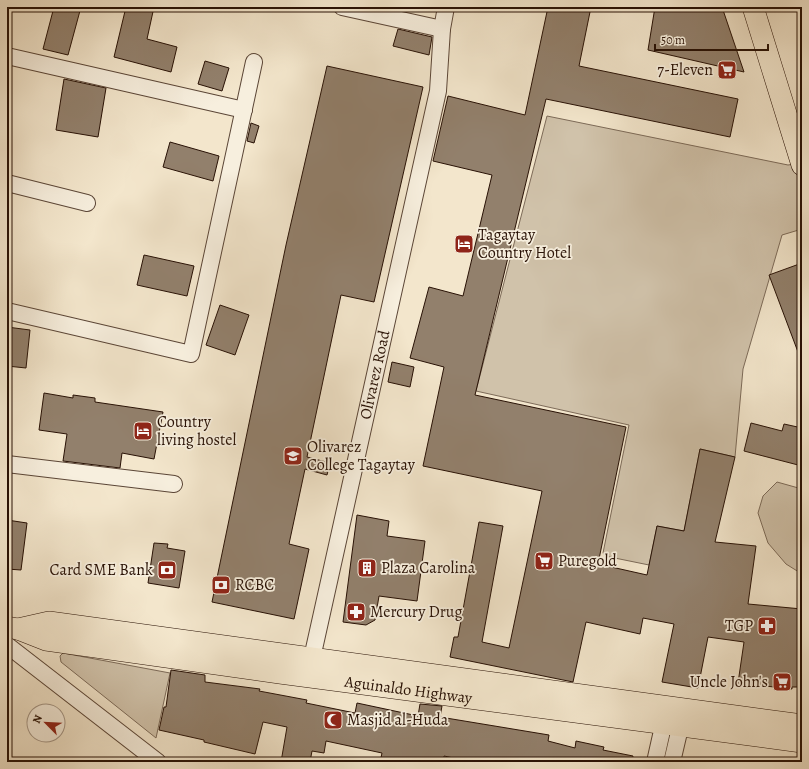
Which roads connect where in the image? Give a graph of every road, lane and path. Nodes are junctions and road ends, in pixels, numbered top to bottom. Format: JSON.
{"nodes":[{"id":1,"x":342,"y":7,"type":"edge"},
{"id":2,"x":446,"y":7,"type":"edge"},
{"id":3,"x":753,"y":7,"type":"edge"},
{"id":4,"x":442,"y":29,"type":"junction"},
{"id":5,"x":7,"y":56,"type":"edge"},
{"id":6,"x":254,"y":62,"type":"dead end"},
{"id":7,"x":244,"y":110,"type":"junction"},
{"id":8,"x":802,"y":165,"type":"edge"},
{"id":9,"x":7,"y":183,"type":"edge"},
{"id":10,"x":87,"y":203,"type":"dead end"},
{"id":11,"x":7,"y":311,"type":"edge"},
{"id":12,"x":7,"y":464,"type":"edge"},
{"id":13,"x":174,"y":484,"type":"dead end"},
{"id":14,"x":11,"y":634,"type":"edge"},
{"id":15,"x":312,"y":658,"type":"junction"},
{"id":16,"x":674,"y":717,"type":"junction"},
{"id":17,"x":802,"y":725,"type":"edge"},
{"id":18,"x":802,"y":742,"type":"edge"},
{"id":19,"x":158,"y":762,"type":"edge"},
{"id":20,"x":655,"y":762,"type":"edge"},
{"id":21,"x":672,"y":762,"type":"edge"}],
"edges":[{"from":1,"to":4,"type":"street"},
{"from":2,"to":4,"type":"street","name":"Olivarez Road"},
{"from":3,"to":8,"type":"main road"},
{"from":4,"to":15,"type":"street","name":"Olivarez Road"},
{"from":5,"to":7,"type":"street"},
{"from":6,"to":7,"type":"street"},
{"from":7,"to":11,"type":"street"},
{"from":9,"to":10,"type":"street"},
{"from":12,"to":13,"type":"street"},
{"from":14,"to":15,"type":"main road","name":"Aguinaldo Highway"},
{"from":14,"to":16,"type":"main road","name":"Aguinaldo Highway"},
{"from":14,"to":19,"type":"street"},
{"from":15,"to":16,"type":"main road","name":"Aguinaldo Highway"},
{"from":16,"to":17,"type":"main road","name":"Aguinaldo Highway"},
{"from":16,"to":18,"type":"main road","name":"Aguinaldo Highway"},
{"from":16,"to":20,"type":"street"},
{"from":16,"to":21,"type":"street"}]}
